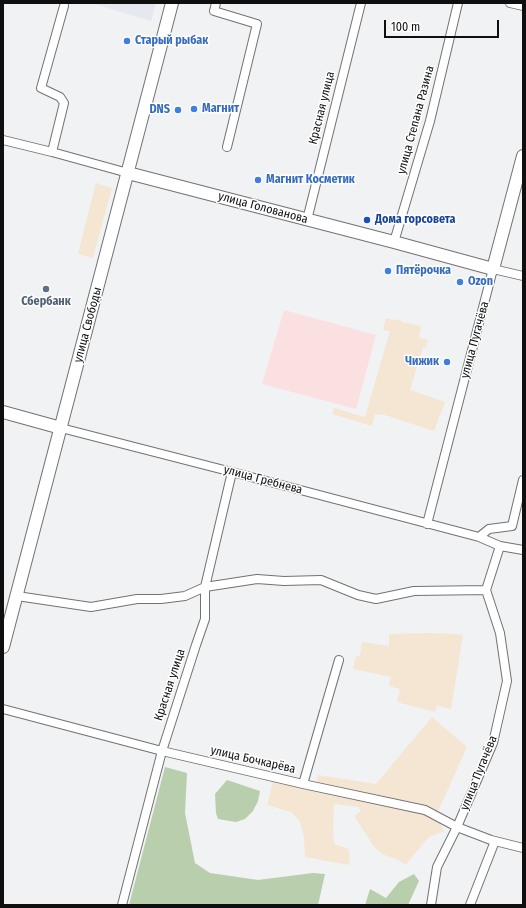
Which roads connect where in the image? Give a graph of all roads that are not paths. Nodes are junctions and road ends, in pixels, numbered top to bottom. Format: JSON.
{"nodes":[{"id":1,"x":172,"y":3,"type":"edge"},
{"id":2,"x":216,"y":3,"type":"edge"},
{"id":3,"x":361,"y":3,"type":"edge"},
{"id":4,"x":458,"y":3,"type":"edge"},
{"id":5,"x":510,"y":3,"type":"edge"},
{"id":6,"x":64,"y":6,"type":"dead end"},
{"id":7,"x":523,"y":6,"type":"edge"},
{"id":8,"x":3,"y":140,"type":"edge"},
{"id":9,"x":227,"y":147,"type":"dead end"},
{"id":10,"x":52,"y":152,"type":"junction"},
{"id":11,"x":523,"y":156,"type":"edge"},
{"id":12,"x":128,"y":173,"type":"junction"},
{"id":13,"x":307,"y":220,"type":"junction"},
{"id":14,"x":394,"y":242,"type":"junction"},
{"id":15,"x":493,"y":270,"type":"junction"},
{"id":16,"x":523,"y":276,"type":"edge"},
{"id":17,"x":3,"y":412,"type":"edge"},
{"id":18,"x":61,"y":428,"type":"junction"},
{"id":19,"x":232,"y":472,"type":"junction"},
{"id":20,"x":523,"y":480,"type":"edge"},
{"id":21,"x":426,"y":524,"type":"junction"},
{"id":22,"x":479,"y":537,"type":"junction"},
{"id":23,"x":500,"y":546,"type":"junction"},
{"id":24,"x":523,"y":550,"type":"edge"},
{"id":25,"x":205,"y":587,"type":"junction"},
{"id":26,"x":486,"y":590,"type":"junction"},
{"id":27,"x":17,"y":596,"type":"junction"},
{"id":28,"x":3,"y":648,"type":"edge"},
{"id":29,"x":339,"y":660,"type":"dead end"},
{"id":30,"x":3,"y":709,"type":"edge"},
{"id":31,"x":162,"y":751,"type":"junction"},
{"id":32,"x":303,"y":784,"type":"junction"},
{"id":33,"x":456,"y":827,"type":"junction"},
{"id":34,"x":495,"y":841,"type":"junction"},
{"id":35,"x":523,"y":848,"type":"edge"},
{"id":36,"x":122,"y":905,"type":"edge"},
{"id":37,"x":431,"y":905,"type":"edge"},
{"id":38,"x":470,"y":905,"type":"edge"}],
"edges":[{"from":1,"to":12,"type":"main road","name":"улица Свободы"},
{"from":2,"to":9,"type":"street"},
{"from":3,"to":13,"type":"street","name":"Красная улица"},
{"from":4,"to":14,"type":"street","name":"улица Степана Разина"},
{"from":5,"to":7,"type":"street"},
{"from":6,"to":10,"type":"street"},
{"from":8,"to":10,"type":"street","name":"улица Голованова"},
{"from":10,"to":12,"type":"street","name":"улица Голованова"},
{"from":11,"to":15,"type":"main road","name":"улица Пугачёва"},
{"from":12,"to":13,"type":"main road","name":"улица Голованова"},
{"from":12,"to":18,"type":"main road","name":"улица Свободы"},
{"from":13,"to":14,"type":"main road","name":"улица Голованова"},
{"from":14,"to":15,"type":"main road","name":"улица Голованова"},
{"from":15,"to":16,"type":"street","name":"улица Голованова"},
{"from":15,"to":21,"type":"street","name":"улица Пугачёва"},
{"from":17,"to":18,"type":"main road","name":"улица Гребнева"},
{"from":18,"to":19,"type":"street","name":"улица Гребнева"},
{"from":18,"to":27,"type":"main road","name":"улица Свободы"},
{"from":19,"to":21,"type":"street","name":"улица Гребнева"},
{"from":19,"to":25,"type":"street","name":"Красная улица"},
{"from":20,"to":22,"type":"street"},
{"from":21,"to":22,"type":"street","name":"улица Гребнева"},
{"from":22,"to":23,"type":"street","name":"улица Гребнева"},
{"from":23,"to":24,"type":"street","name":"улица Гребнева"},
{"from":23,"to":26,"type":"street"},
{"from":25,"to":26,"type":"street"},
{"from":25,"to":27,"type":"street"},
{"from":25,"to":31,"type":"street","name":"Красная улица"},
{"from":26,"to":33,"type":"street","name":"улица Пугачёва"},
{"from":27,"to":28,"type":"main road","name":"улица Свободы"},
{"from":29,"to":32,"type":"street"},
{"from":30,"to":31,"type":"street","name":"улица Бочкарёва"},
{"from":31,"to":32,"type":"street","name":"улица Бочкарёва"},
{"from":31,"to":36,"type":"street","name":"Красная улица"},
{"from":32,"to":33,"type":"street","name":"улица Бочкарёва"},
{"from":33,"to":34,"type":"street","name":"улица Бочкарёва"},
{"from":33,"to":37,"type":"street","name":"улица Пугачёва"},
{"from":34,"to":35,"type":"street","name":"улица Бочкарёва"},
{"from":34,"to":38,"type":"street"}]}
